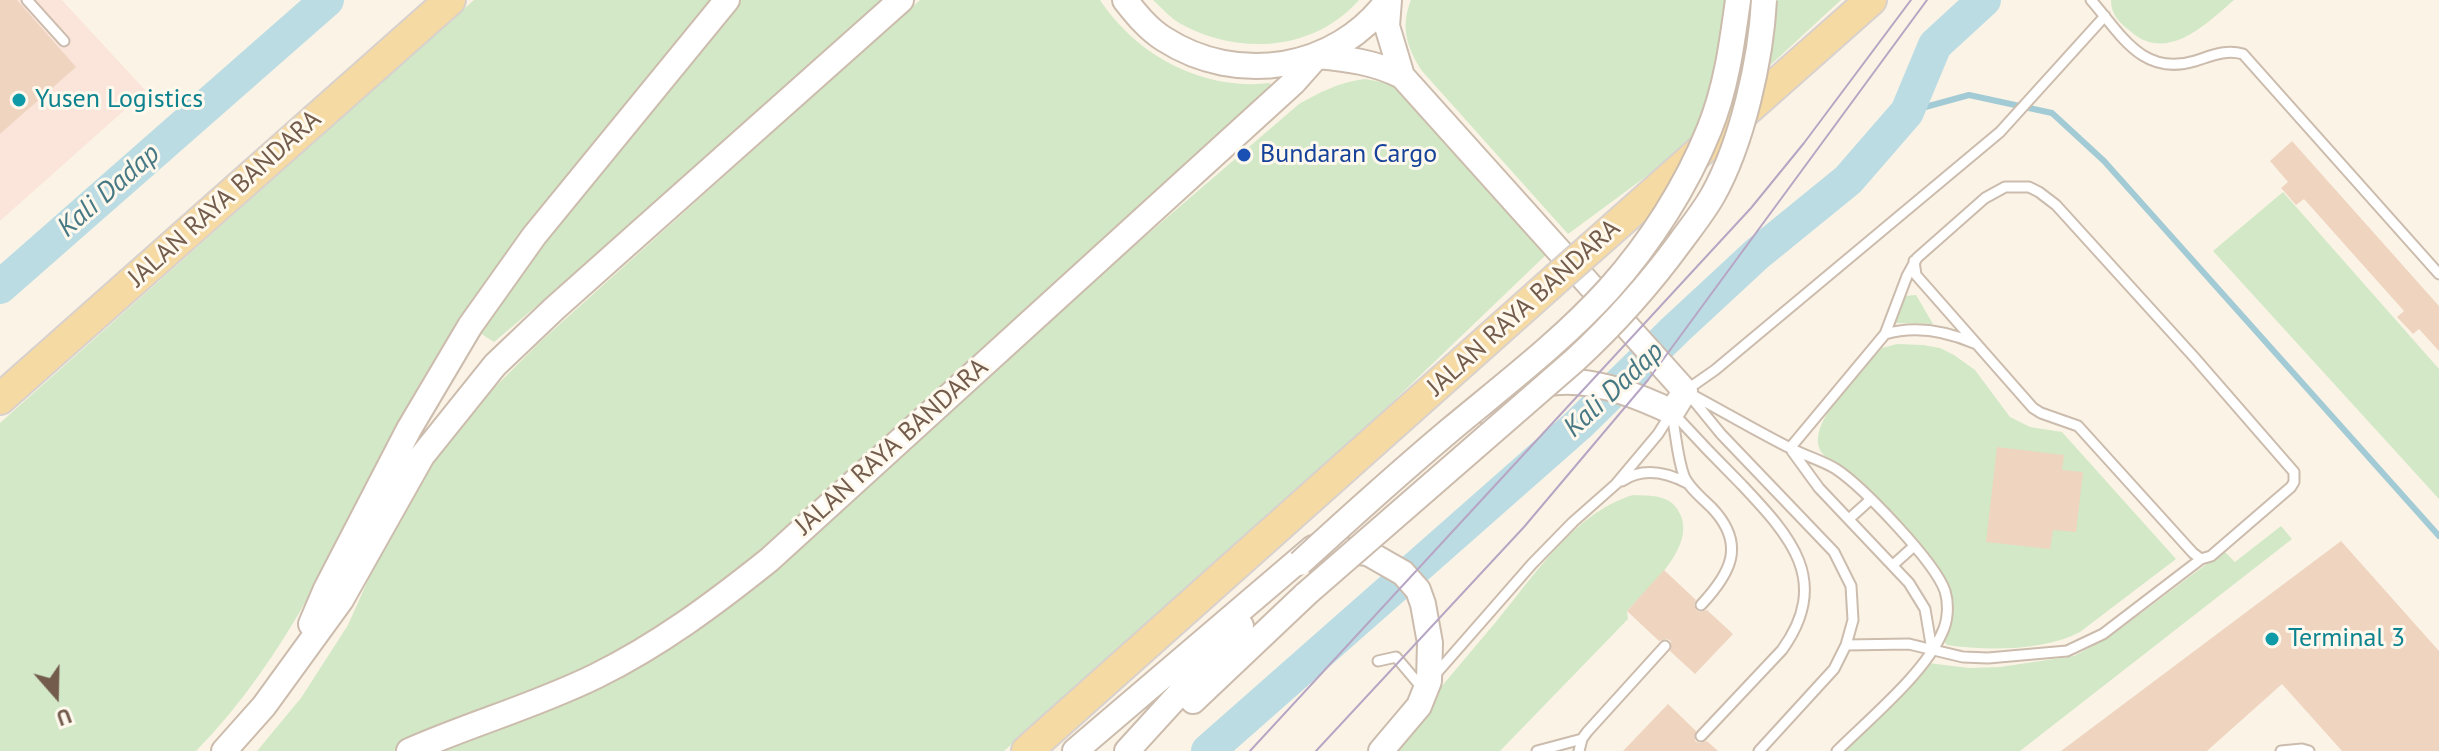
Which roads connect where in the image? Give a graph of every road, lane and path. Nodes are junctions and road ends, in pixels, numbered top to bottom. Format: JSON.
{"nodes":[{"id":1,"x":27,"y":0,"type":"edge"},
{"id":2,"x":450,"y":0,"type":"edge"},
{"id":3,"x":727,"y":0,"type":"edge"},
{"id":4,"x":901,"y":0,"type":"edge"},
{"id":5,"x":1125,"y":0,"type":"edge"},
{"id":6,"x":1389,"y":0,"type":"edge"},
{"id":7,"x":1738,"y":0,"type":"edge"},
{"id":8,"x":1764,"y":0,"type":"edge"},
{"id":9,"x":1871,"y":0,"type":"edge"},
{"id":10,"x":2091,"y":0,"type":"edge"},
{"id":11,"x":2105,"y":16,"type":"junction"},
{"id":12,"x":64,"y":41,"type":"dead end"},
{"id":13,"x":1317,"y":56,"type":"junction"},
{"id":14,"x":1402,"y":76,"type":"junction"},
{"id":15,"x":1914,"y":261,"type":"junction"},
{"id":16,"x":2439,"y":274,"type":"edge"},
{"id":17,"x":1885,"y":334,"type":"junction"},
{"id":18,"x":1977,"y":344,"type":"junction"},
{"id":19,"x":1685,"y":391,"type":"junction"},
{"id":20,"x":0,"y":399,"type":"edge"},
{"id":21,"x":1672,"y":412,"type":"junction"},
{"id":22,"x":1790,"y":448,"type":"junction"},
{"id":23,"x":1616,"y":484,"type":"junction"},
{"id":24,"x":1690,"y":485,"type":"junction"},
{"id":25,"x":1870,"y":500,"type":"junction"},
{"id":26,"x":1849,"y":519,"type":"junction"},
{"id":27,"x":1913,"y":547,"type":"junction"},
{"id":28,"x":1299,"y":559,"type":"junction"},
{"id":29,"x":2201,"y":559,"type":"junction"},
{"id":30,"x":1893,"y":565,"type":"junction"},
{"id":31,"x":1701,"y":605,"type":"dead end"},
{"id":32,"x":1846,"y":645,"type":"junction"},
{"id":33,"x":1665,"y":646,"type":"dead end"},
{"id":34,"x":1932,"y":650,"type":"junction"},
{"id":35,"x":1378,"y":661,"type":"dead end"},
{"id":36,"x":291,"y":670,"type":"junction"},
{"id":37,"x":1427,"y":686,"type":"junction"},
{"id":38,"x":1701,"y":736,"type":"dead end"},
{"id":39,"x":1582,"y":739,"type":"junction"},
{"id":40,"x":224,"y":751,"type":"edge"},
{"id":41,"x":409,"y":751,"type":"edge"},
{"id":42,"x":1027,"y":751,"type":"edge"},
{"id":43,"x":1075,"y":751,"type":"edge"},
{"id":44,"x":1127,"y":751,"type":"edge"},
{"id":45,"x":1143,"y":751,"type":"edge"},
{"id":46,"x":1381,"y":751,"type":"edge"},
{"id":47,"x":1537,"y":751,"type":"edge"},
{"id":48,"x":1579,"y":751,"type":"edge"},
{"id":49,"x":1759,"y":751,"type":"edge"},
{"id":50,"x":1837,"y":751,"type":"edge"},
{"id":51,"x":2281,"y":751,"type":"edge"},
{"id":52,"x":2309,"y":751,"type":"edge"}],
"edges":[{"from":1,"to":12,"type":"lane"},
{"from":2,"to":20,"type":"main road","name":"JALAN RAYA BANDARA"},
{"from":3,"to":36,"type":"street"},
{"from":4,"to":36,"type":"street"},
{"from":5,"to":13,"type":"street"},
{"from":6,"to":13,"type":"street"},
{"from":6,"to":14,"type":"street"},
{"from":7,"to":44,"type":"street","name":"JALAN RAYA BANDARA","bridge":true},
{"from":8,"to":45,"type":"street","bridge":true},
{"from":9,"to":42,"type":"main road","name":"JALAN RAYA BANDARA","bridge":true},
{"from":10,"to":11,"type":"lane"},
{"from":11,"to":16,"type":"lane"},
{"from":11,"to":19,"type":"lane"},
{"from":13,"to":14,"type":"street"},
{"from":13,"to":41,"type":"street","name":"JALAN RAYA BANDARA"},
{"from":14,"to":19,"type":"street"},
{"from":15,"to":17,"type":"lane"},
{"from":15,"to":18,"type":"lane"},
{"from":15,"to":29,"type":"lane"},
{"from":17,"to":18,"type":"lane"},
{"from":17,"to":22,"type":"lane"},
{"from":18,"to":29,"type":"lane"},
{"from":19,"to":21,"type":"street"},
{"from":19,"to":22,"type":"lane"},
{"from":19,"to":32,"type":"lane"},
{"from":21,"to":23,"type":"lane"},
{"from":21,"to":24,"type":"lane"},
{"from":21,"to":28,"type":"street","name":"JALAN RAYA BANDARA"},
{"from":21,"to":38,"type":"lane"},
{"from":22,"to":25,"type":"lane"},
{"from":22,"to":26,"type":"lane"},
{"from":23,"to":24,"type":"lane"},
{"from":23,"to":37,"type":"lane"},
{"from":24,"to":31,"type":"lane"},
{"from":25,"to":26,"type":"lane"},
{"from":25,"to":27,"type":"lane"},
{"from":26,"to":30,"type":"lane"},
{"from":27,"to":30,"type":"lane"},
{"from":27,"to":34,"type":"lane"},
{"from":28,"to":37,"type":"street"},
{"from":28,"to":43,"type":"street","name":"JALAN RAYA BANDARA"},
{"from":29,"to":34,"type":"lane"},
{"from":30,"to":34,"type":"lane"},
{"from":32,"to":34,"type":"lane"},
{"from":32,"to":49,"type":"lane"},
{"from":33,"to":39,"type":"lane"},
{"from":34,"to":50,"type":"lane"},
{"from":35,"to":37,"type":"lane"},
{"from":36,"to":40,"type":"street"},
{"from":37,"to":46,"type":"street"},
{"from":39,"to":47,"type":"lane"},
{"from":39,"to":48,"type":"lane"},
{"from":51,"to":52,"type":"lane"}]}
